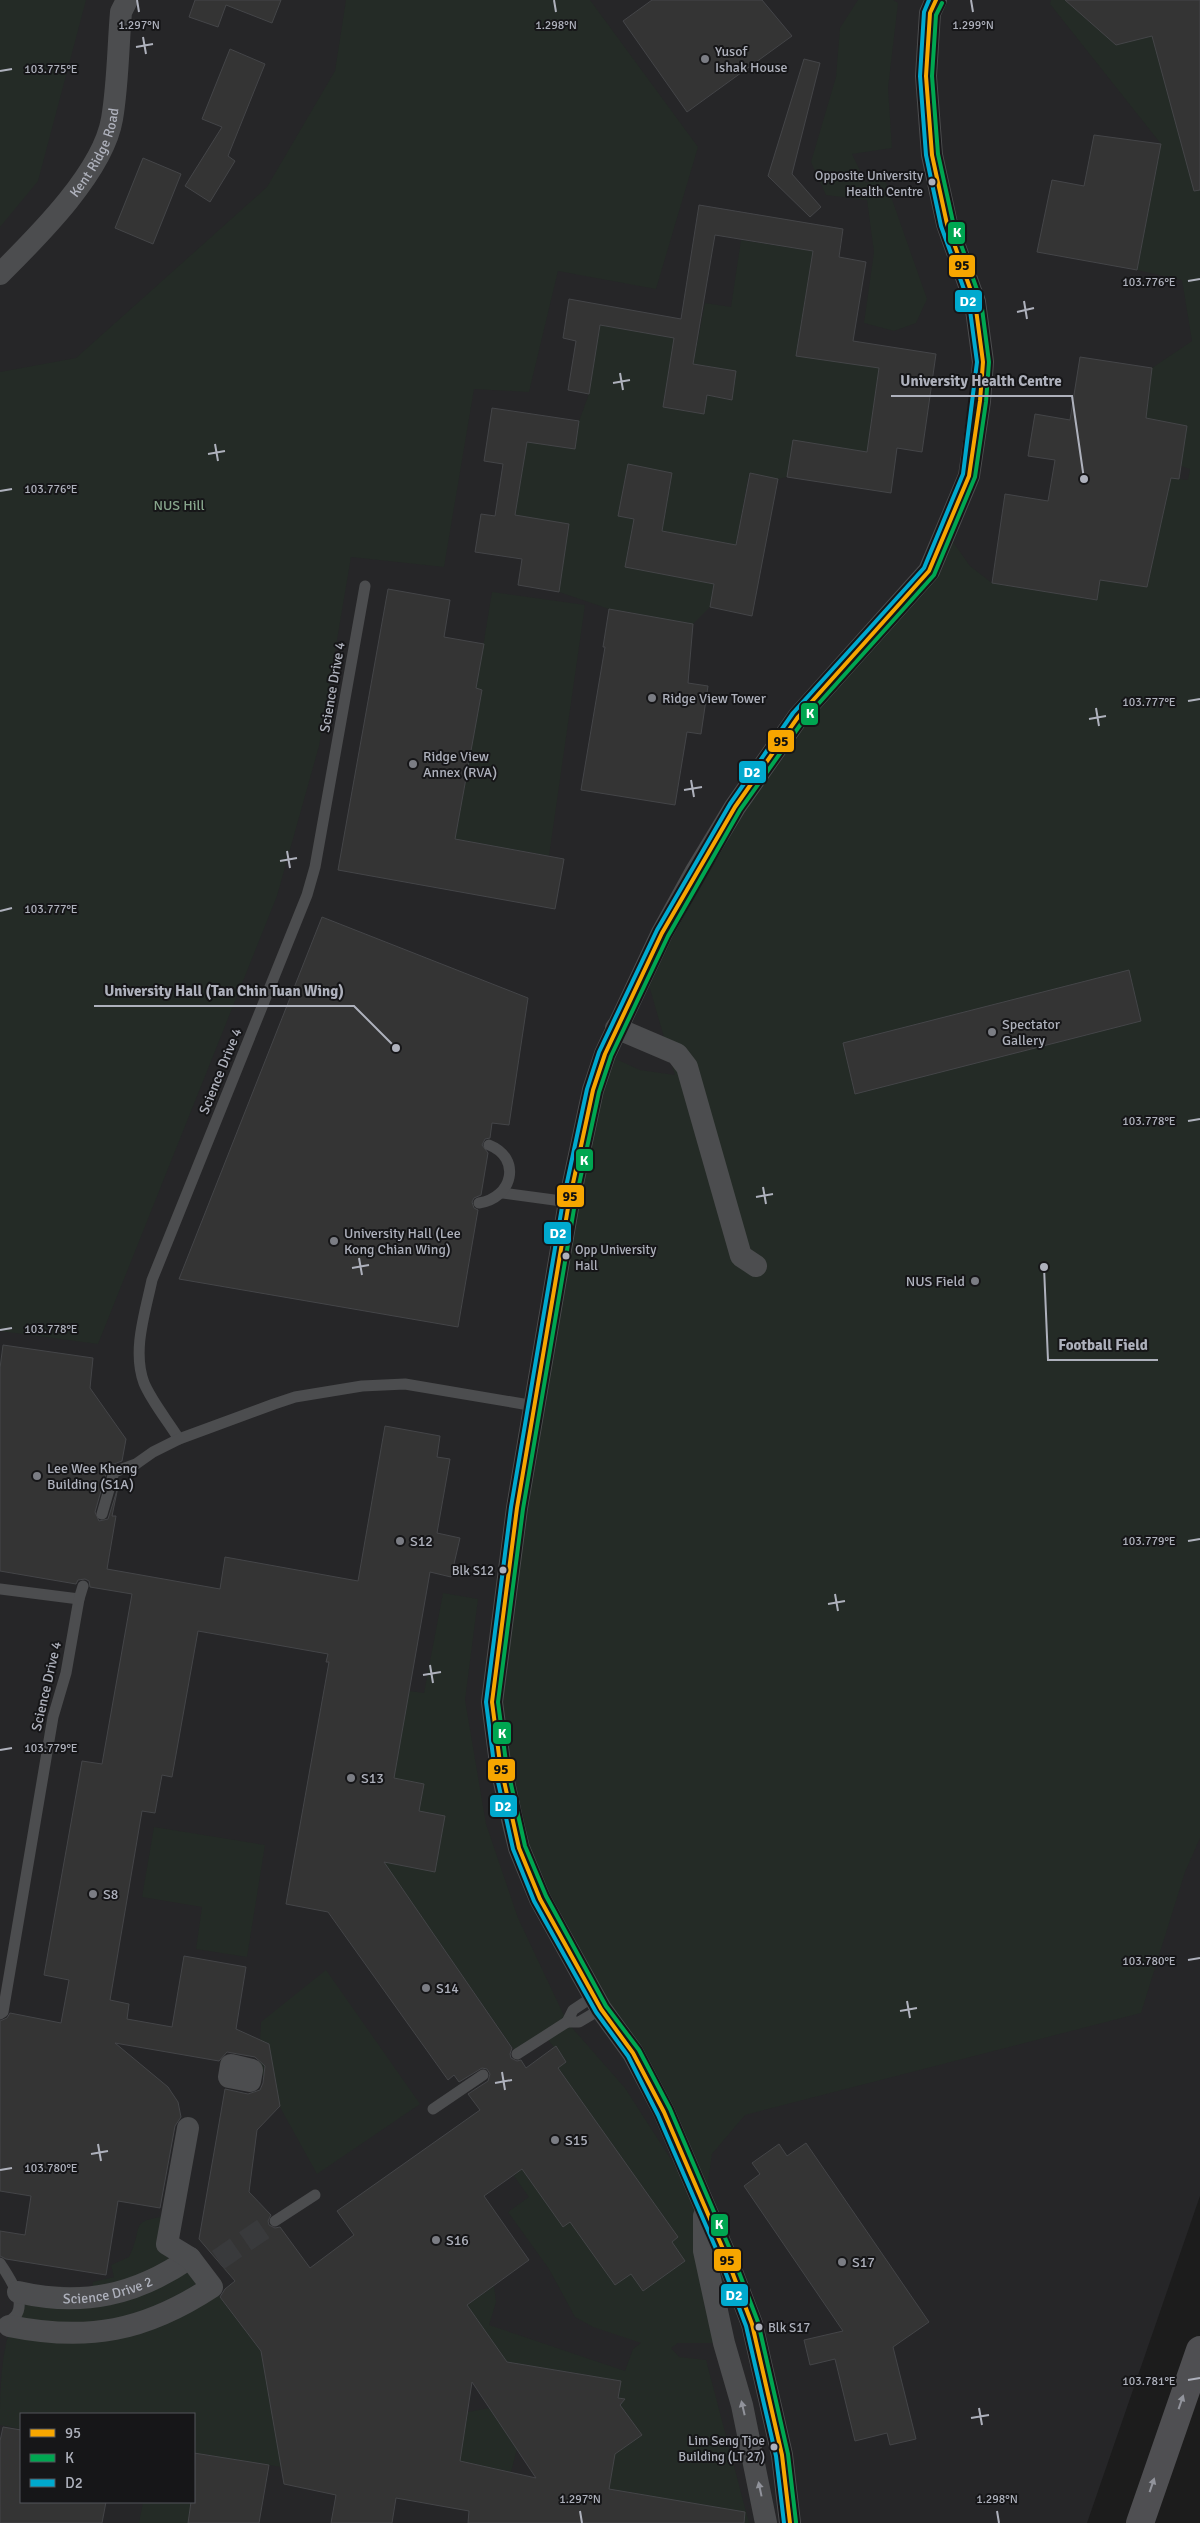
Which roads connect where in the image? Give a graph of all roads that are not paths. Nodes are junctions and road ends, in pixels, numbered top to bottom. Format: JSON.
{"nodes":[{"id":1,"x":127,"y":0,"type":"edge"},
{"id":2,"x":936,"y":0,"type":"edge"},
{"id":3,"x":0,"y":274,"type":"edge"},
{"id":4,"x":365,"y":586,"type":"dead end"},
{"id":5,"x":616,"y":1028,"type":"junction"},
{"id":6,"x":489,"y":1145,"type":"dead end"},
{"id":7,"x":503,"y":1193,"type":"junction"},
{"id":8,"x":569,"y":1202,"type":"junction"},
{"id":9,"x":479,"y":1203,"type":"dead end"},
{"id":10,"x":756,"y":1266,"type":"dead end"},
{"id":11,"x":535,"y":1406,"type":"junction"},
{"id":12,"x":180,"y":1439,"type":"junction"},
{"id":13,"x":102,"y":1514,"type":"dead end"},
{"id":14,"x":83,"y":1586,"type":"dead end"},
{"id":15,"x":0,"y":1589,"type":"edge"},
{"id":16,"x":78,"y":1599,"type":"junction"},
{"id":17,"x":598,"y":2003,"type":"junction"},
{"id":18,"x":0,"y":2014,"type":"edge"},
{"id":19,"x":516,"y":2054,"type":"dead end"},
{"id":20,"x":483,"y":2075,"type":"dead end"},
{"id":21,"x":433,"y":2109,"type":"dead end"},
{"id":22,"x":188,"y":2128,"type":"dead end"},
{"id":23,"x":315,"y":2195,"type":"dead end"},
{"id":24,"x":704,"y":2210,"type":"junction"},
{"id":25,"x":275,"y":2221,"type":"tunnel mouth"},
{"id":26,"x":190,"y":2258,"type":"junction"},
{"id":27,"x":0,"y":2263,"type":"edge"},
{"id":28,"x":131,"y":2290,"type":"junction"},
{"id":29,"x":19,"y":2298,"type":"junction"},
{"id":30,"x":66,"y":2299,"type":"junction"},
{"id":31,"x":139,"y":2324,"type":"junction"},
{"id":32,"x":5,"y":2325,"type":"edge"},
{"id":33,"x":62,"y":2334,"type":"junction"},
{"id":34,"x":1200,"y":2350,"type":"edge"},
{"id":35,"x":766,"y":2523,"type":"edge"},
{"id":36,"x":790,"y":2523,"type":"edge"},
{"id":37,"x":1140,"y":2523,"type":"edge"}],
"edges":[{"from":1,"to":3,"type":"street","name":"Kent Ridge Road"},
{"from":2,"to":5,"type":"street"},
{"from":4,"to":12,"type":"lane","name":"Science Drive 4"},
{"from":5,"to":8,"type":"street"},
{"from":5,"to":10,"type":"street"},
{"from":6,"to":7,"type":"lane"},
{"from":7,"to":8,"type":"lane"},
{"from":7,"to":9,"type":"lane"},
{"from":8,"to":11,"type":"street"},
{"from":11,"to":12,"type":"lane"},
{"from":11,"to":17,"type":"street"},
{"from":12,"to":13,"type":"lane"},
{"from":14,"to":16,"type":"lane","name":"Science Drive 4"},
{"from":15,"to":16,"type":"lane"},
{"from":16,"to":18,"type":"lane","name":"Science Drive 4"},
{"from":17,"to":19,"type":"lane"},
{"from":17,"to":24,"type":"street"},
{"from":20,"to":21,"type":"lane"},
{"from":22,"to":26,"type":"street"},
{"from":23,"to":25,"type":"lane"},
{"from":35,"to":24,"type":"street","one_way":true},
{"from":24,"to":36,"type":"street"},
{"from":26,"to":28,"type":"street","name":"Science Drive 2"},
{"from":26,"to":31,"type":"street"},
{"from":27,"to":29,"type":"lane"},
{"from":28,"to":30,"type":"street","name":"Science Drive 2"},
{"from":28,"to":31,"type":"street"},
{"from":29,"to":30,"type":"street","name":"Science Drive 2"},
{"from":29,"to":32,"type":"lane"},
{"from":30,"to":33,"type":"street"},
{"from":31,"to":33,"type":"street"},
{"from":32,"to":33,"type":"street"},
{"from":37,"to":34,"type":"highway","one_way":true}]}
